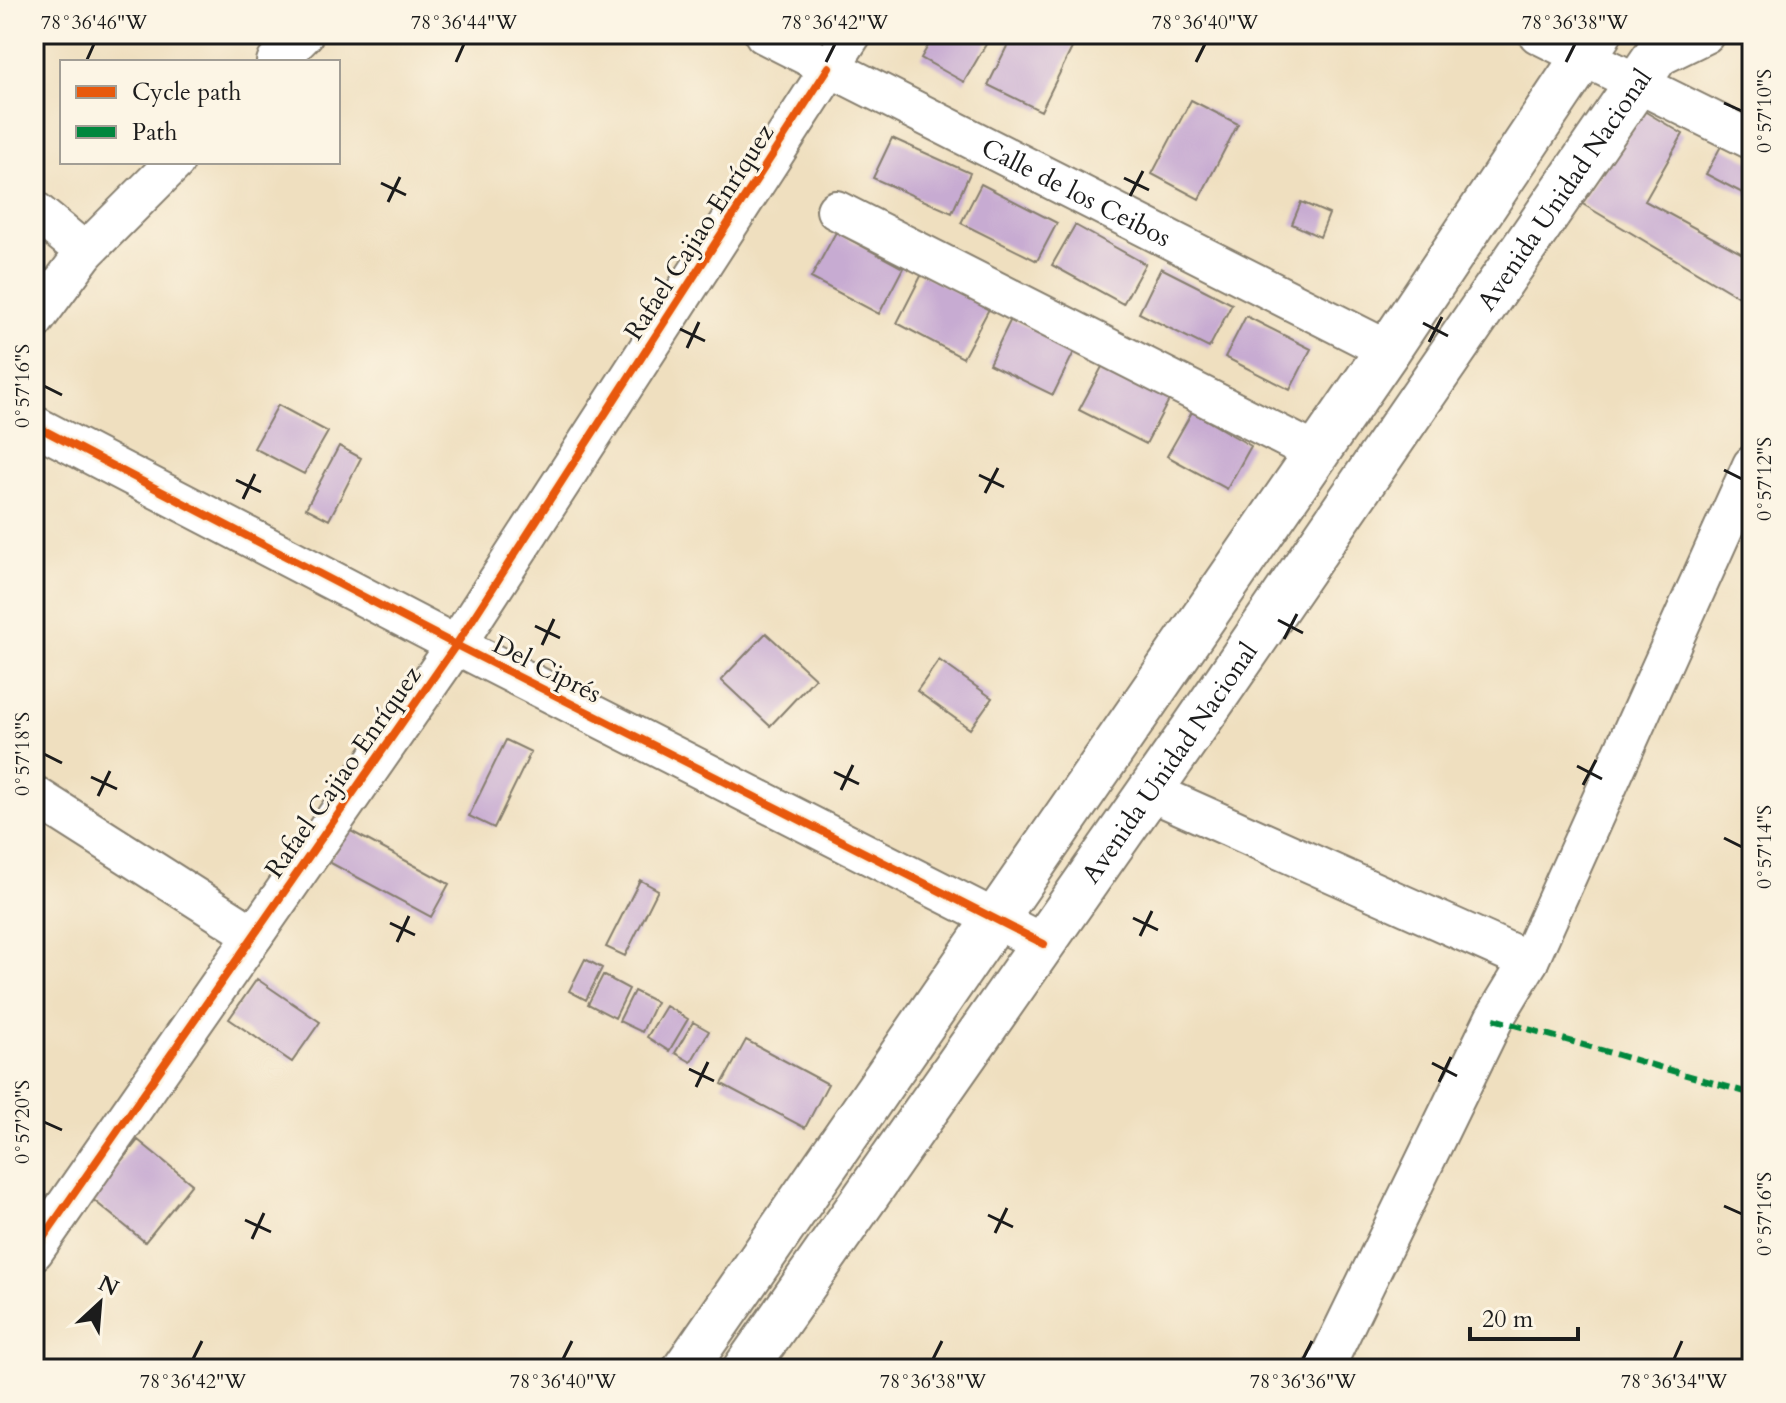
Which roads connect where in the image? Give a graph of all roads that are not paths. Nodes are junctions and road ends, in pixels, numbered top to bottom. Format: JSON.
{"nodes":[{"id":1,"x":304,"y":34,"type":"edge"},
{"id":2,"x":764,"y":34,"type":"edge"},
{"id":3,"x":852,"y":34,"type":"edge"},
{"id":4,"x":1538,"y":34,"type":"edge"},
{"id":5,"x":1705,"y":34,"type":"edge"},
{"id":6,"x":1591,"y":45,"type":"edge"},
{"id":7,"x":1654,"y":59,"type":"edge"},
{"id":8,"x":278,"y":60,"type":"edge"},
{"id":9,"x":829,"y":67,"type":"junction"},
{"id":10,"x":1752,"y":140,"type":"edge"},
{"id":11,"x":173,"y":164,"type":"edge"},
{"id":12,"x":34,"y":210,"type":"edge"},
{"id":13,"x":836,"y":210,"type":"dead end"},
{"id":14,"x":85,"y":252,"type":"junction"},
{"id":15,"x":34,"y":321,"type":"edge"},
{"id":16,"x":1388,"y":350,"type":"junction"},
{"id":17,"x":34,"y":425,"type":"edge"},
{"id":18,"x":1316,"y":453,"type":"junction"},
{"id":19,"x":1752,"y":465,"type":"edge"},
{"id":20,"x":456,"y":645,"type":"junction"},
{"id":21,"x":1149,"y":791,"type":"junction"},
{"id":22,"x":34,"y":795,"type":"edge"},
{"id":23,"x":995,"y":918,"type":"junction"},
{"id":24,"x":254,"y":935,"type":"junction"},
{"id":25,"x":1044,"y":944,"type":"junction"},
{"id":26,"x":1529,"y":961,"type":"junction"},
{"id":27,"x":34,"y":1251,"type":"edge"},
{"id":28,"x":685,"y":1369,"type":"edge"},
{"id":29,"x":745,"y":1369,"type":"edge"},
{"id":30,"x":1325,"y":1369,"type":"edge"}],
"edges":[{"from":1,"to":8,"type":"street"},
{"from":2,"to":9,"type":"street","name":"Calle de los Ceibos"},
{"from":3,"to":9,"type":"street","name":"Rafael Cajiao Enríquez"},
{"from":4,"to":6,"type":"street"},
{"from":5,"to":7,"type":"street"},
{"from":6,"to":7,"type":"street"},
{"from":6,"to":16,"type":"main road","name":"Avenida Unidad Nacional"},
{"from":7,"to":10,"type":"street"},
{"from":7,"to":21,"type":"main road","name":"Avenida Unidad Nacional"},
{"from":9,"to":16,"type":"street","name":"Calle de los Ceibos"},
{"from":9,"to":20,"type":"street","name":"Rafael Cajiao Enríquez"},
{"from":11,"to":14,"type":"street"},
{"from":12,"to":14,"type":"street"},
{"from":13,"to":18,"type":"street"},
{"from":14,"to":15,"type":"street"},
{"from":16,"to":18,"type":"main road","name":"Avenida Unidad Nacional"},
{"from":17,"to":20,"type":"street","name":"Del Ciprés"},
{"from":18,"to":23,"type":"main road","name":"Avenida Unidad Nacional"},
{"from":19,"to":26,"type":"street"},
{"from":20,"to":23,"type":"street","name":"Del Ciprés"},
{"from":20,"to":24,"type":"street","name":"Rafael Cajiao Enríquez"},
{"from":21,"to":25,"type":"main road","name":"Avenida Unidad Nacional"},
{"from":21,"to":26,"type":"street"},
{"from":22,"to":24,"type":"street"},
{"from":23,"to":25,"type":"street","name":"Del Ciprés"},
{"from":23,"to":28,"type":"main road","name":"Avenida Unidad Nacional"},
{"from":24,"to":27,"type":"street","name":"Rafael Cajiao Enríquez"},
{"from":25,"to":29,"type":"main road","name":"Avenida Unidad Nacional"},
{"from":26,"to":30,"type":"street"}]}
